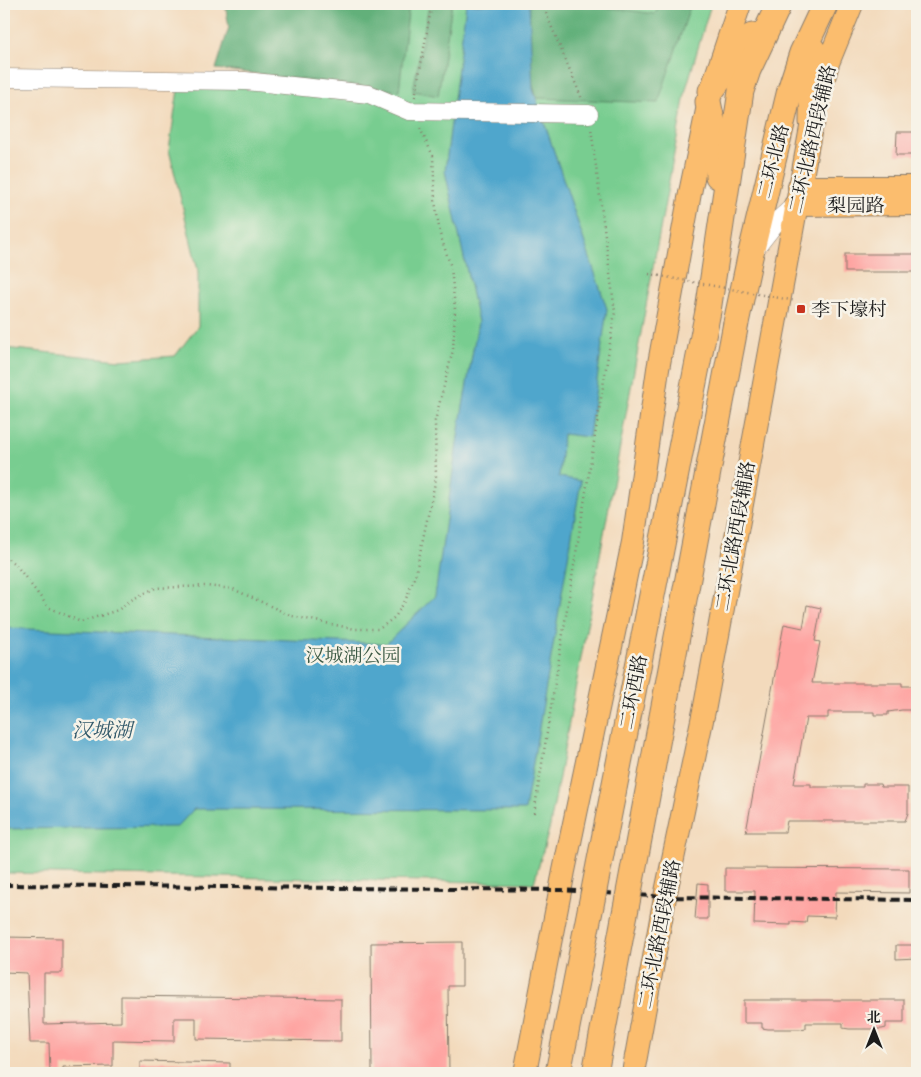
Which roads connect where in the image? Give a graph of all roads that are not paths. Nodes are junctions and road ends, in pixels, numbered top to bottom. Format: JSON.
{"nodes":[{"id":1,"x":740,"y":4,"type":"edge"},
{"id":2,"x":777,"y":4,"type":"edge"},
{"id":3,"x":852,"y":4,"type":"edge"},
{"id":4,"x":822,"y":11,"type":"edge"},
{"id":5,"x":4,"y":78,"type":"edge"},
{"id":6,"x":710,"y":96,"type":"junction"},
{"id":7,"x":580,"y":114,"type":"road end"},
{"id":8,"x":812,"y":122,"type":"junction"},
{"id":9,"x":917,"y":187,"type":"edge"},
{"id":10,"x":797,"y":196,"type":"junction"},
{"id":11,"x":917,"y":204,"type":"edge"},
{"id":12,"x":723,"y":221,"type":"junction"},
{"id":13,"x":750,"y":257,"type":"junction"},
{"id":14,"x":708,"y":311,"type":"joint"},
{"id":15,"x":736,"y":323,"type":"joint"},
{"id":16,"x":525,"y":1073,"type":"edge"},
{"id":17,"x":558,"y":1073,"type":"edge"},
{"id":18,"x":595,"y":1073,"type":"edge"},
{"id":19,"x":633,"y":1073,"type":"edge"}],
"edges":[{"from":1,"to":6,"type":"main road"},
{"from":2,"to":6,"type":"highway"},
{"from":2,"to":12,"type":"highway","name":"二环北路"},
{"from":3,"to":8,"type":"main road","name":"二环北路西段辅路"},
{"from":4,"to":8,"type":"highway"},
{"from":4,"to":13,"type":"highway","name":"二环北路"},
{"from":5,"to":7,"type":"street"},
{"from":6,"to":12,"type":"highway"},
{"from":6,"to":16,"type":"main road"},
{"from":8,"to":10,"type":"main road","name":"二环北路西段辅路"},
{"from":9,"to":10,"type":"main road","name":"梨园路"},
{"from":10,"to":11,"type":"main road","name":"梨园路"},
{"from":10,"to":13,"type":"street"},
{"from":10,"to":19,"type":"main road","name":"二环北路西段辅路"},
{"from":12,"to":14,"type":"highway","name":"二环北路"},
{"from":13,"to":15,"type":"highway","name":"二环北路"},
{"from":14,"to":17,"type":"highway","name":"二环西路","bridge":true},
{"from":15,"to":18,"type":"highway","name":"二环西路","bridge":true}]}
